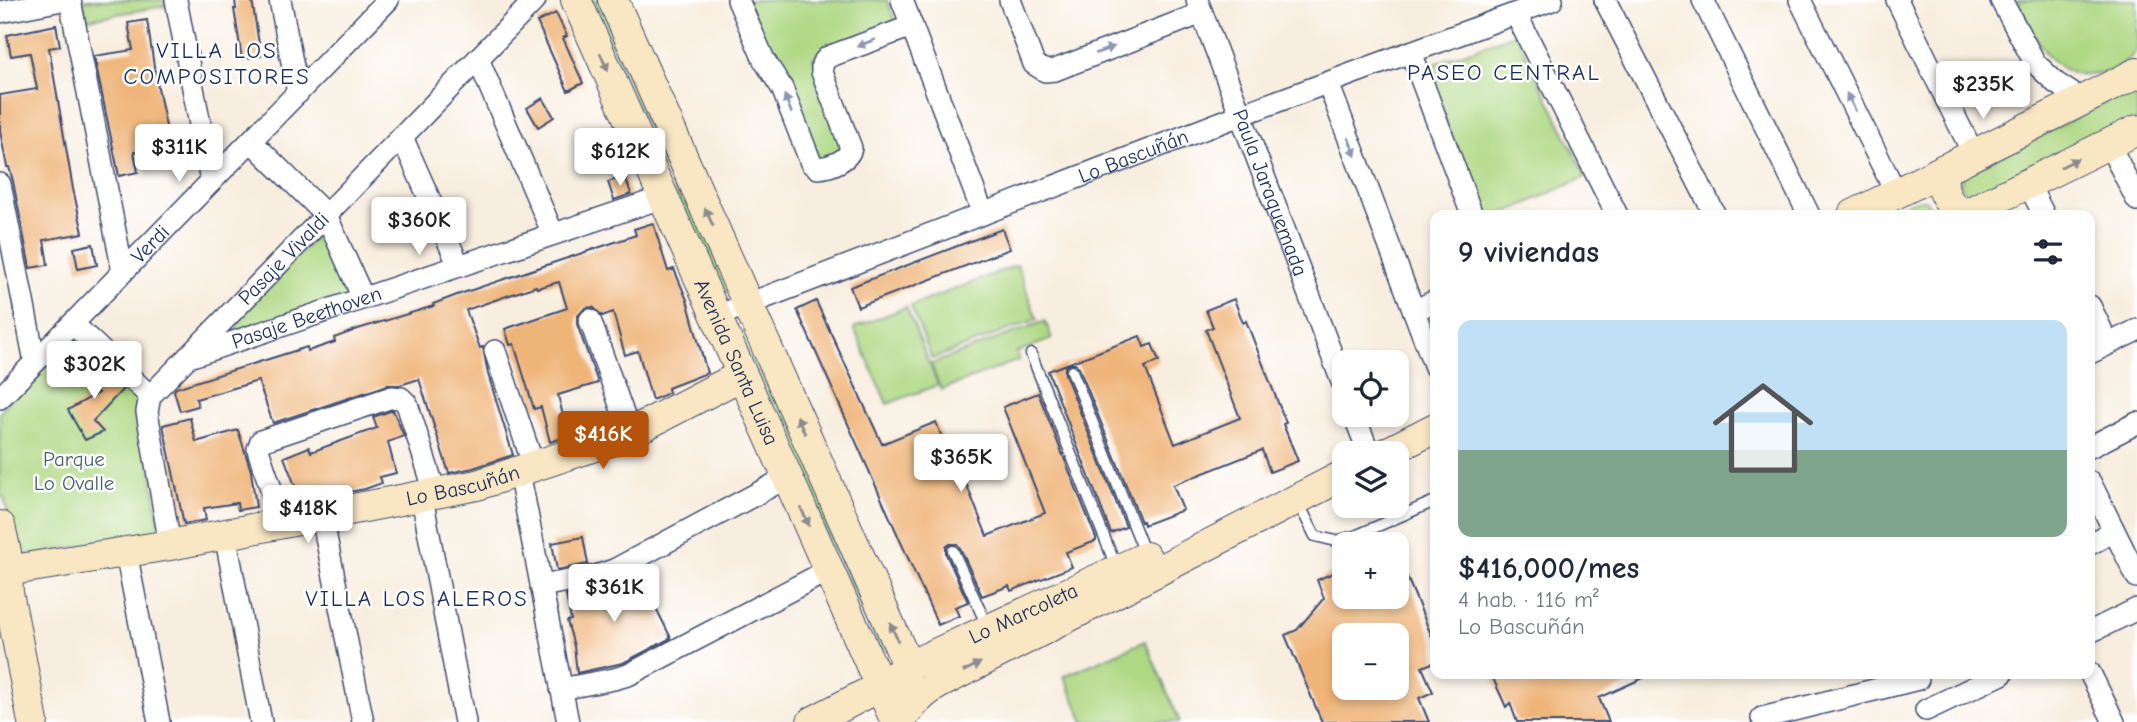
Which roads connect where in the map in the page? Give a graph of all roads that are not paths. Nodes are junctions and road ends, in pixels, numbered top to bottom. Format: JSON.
{"nodes":[{"id":1,"x":62,"y":0,"type":"edge"},
{"id":2,"x":70,"y":0,"type":"edge"},
{"id":3,"x":176,"y":0,"type":"edge"},
{"id":4,"x":280,"y":0,"type":"edge"},
{"id":5,"x":535,"y":0,"type":"edge"},
{"id":6,"x":576,"y":0,"type":"edge"},
{"id":7,"x":613,"y":0,"type":"edge"},
{"id":8,"x":738,"y":0,"type":"edge"},
{"id":9,"x":902,"y":0,"type":"edge"},
{"id":10,"x":1010,"y":0,"type":"edge"},
{"id":11,"x":1552,"y":0,"type":"edge"},
{"id":12,"x":1605,"y":0,"type":"edge"},
{"id":13,"x":1703,"y":0,"type":"edge"},
{"id":14,"x":1800,"y":0,"type":"edge"},
{"id":15,"x":1897,"y":0,"type":"edge"},
{"id":16,"x":2001,"y":0,"type":"edge"},
{"id":17,"x":387,"y":1,"type":"edge"},
{"id":18,"x":1199,"y":7,"type":"edge"},
{"id":19,"x":0,"y":12,"type":"edge"},
{"id":20,"x":1516,"y":13,"type":"junction"},
{"id":21,"x":912,"y":26,"type":"junction"},
{"id":22,"x":1411,"y":52,"type":"junction"},
{"id":23,"x":478,"y":59,"type":"junction"},
{"id":24,"x":2137,"y":73,"type":"edge"},
{"id":25,"x":1328,"y":83,"type":"junction"},
{"id":26,"x":298,"y":93,"type":"junction"},
{"id":27,"x":2082,"y":100,"type":"junction"},
{"id":28,"x":1240,"y":115,"type":"junction"},
{"id":29,"x":2137,"y":130,"type":"edge"},
{"id":30,"x":402,"y":137,"type":"junction"},
{"id":31,"x":251,"y":141,"type":"junction"},
{"id":32,"x":2109,"y":144,"type":"junction"},
{"id":33,"x":1974,"y":155,"type":"junction"},
{"id":34,"x":1944,"y":169,"type":"junction"},
{"id":35,"x":211,"y":181,"type":"junction"},
{"id":36,"x":0,"y":184,"type":"edge"},
{"id":37,"x":2028,"y":184,"type":"junction"},
{"id":38,"x":1896,"y":193,"type":"junction"},
{"id":39,"x":664,"y":197,"type":"junction"},
{"id":40,"x":2137,"y":201,"type":"edge"},
{"id":41,"x":1470,"y":210,"type":"edge"},
{"id":42,"x":1612,"y":210,"type":"edge"},
{"id":43,"x":1711,"y":210,"type":"edge"},
{"id":44,"x":1807,"y":210,"type":"edge"},
{"id":45,"x":1863,"y":210,"type":"edge"},
{"id":46,"x":1956,"y":210,"type":"edge"},
{"id":47,"x":1975,"y":210,"type":"edge"},
{"id":48,"x":2041,"y":210,"type":"edge"},
{"id":49,"x":983,"y":214,"type":"junction"},
{"id":50,"x":326,"y":215,"type":"junction"},
{"id":51,"x":553,"y":234,"type":"junction"},
{"id":52,"x":459,"y":266,"type":"junction"},
{"id":53,"x":123,"y":272,"type":"junction"},
{"id":54,"x":363,"y":298,"type":"junction"},
{"id":55,"x":1430,"y":303,"type":"edge"},
{"id":56,"x":748,"y":304,"type":"junction"},
{"id":57,"x":1414,"y":311,"type":"junction"},
{"id":58,"x":717,"y":316,"type":"junction"},
{"id":59,"x":590,"y":320,"type":"dead end"},
{"id":60,"x":73,"y":324,"type":"junction"},
{"id":61,"x":2095,"y":330,"type":"edge"},
{"id":62,"x":2137,"y":330,"type":"edge"},
{"id":63,"x":2099,"y":349,"type":"edge"},
{"id":64,"x":495,"y":351,"type":"dead end"},
{"id":65,"x":1031,"y":354,"type":"dead end"},
{"id":66,"x":1430,"y":354,"type":"edge"},
{"id":67,"x":1332,"y":356,"type":"edge"},
{"id":68,"x":186,"y":357,"type":"junction"},
{"id":69,"x":35,"y":362,"type":"junction"},
{"id":70,"x":1072,"y":371,"type":"dead end"},
{"id":71,"x":742,"y":375,"type":"junction"},
{"id":72,"x":150,"y":396,"type":"junction"},
{"id":73,"x":0,"y":398,"type":"edge"},
{"id":74,"x":2137,"y":423,"type":"edge"},
{"id":75,"x":1430,"y":431,"type":"edge"},
{"id":76,"x":630,"y":433,"type":"junction"},
{"id":77,"x":1409,"y":441,"type":"edge"},
{"id":78,"x":2095,"y":444,"type":"edge"},
{"id":79,"x":526,"y":469,"type":"junction"},
{"id":80,"x":788,"y":477,"type":"junction"},
{"id":81,"x":1332,"y":481,"type":"edge"},
{"id":82,"x":2095,"y":492,"type":"edge"},
{"id":83,"x":429,"y":496,"type":"junction"},
{"id":84,"x":1297,"y":500,"type":"junction"},
{"id":85,"x":1430,"y":504,"type":"edge"},
{"id":86,"x":322,"y":517,"type":"junction"},
{"id":87,"x":283,"y":524,"type":"junction"},
{"id":88,"x":0,"y":526,"type":"edge"},
{"id":89,"x":1242,"y":527,"type":"junction"},
{"id":90,"x":2114,"y":531,"type":"junction"},
{"id":91,"x":225,"y":534,"type":"junction"},
{"id":92,"x":2095,"y":541,"type":"edge"},
{"id":93,"x":170,"y":545,"type":"junction"},
{"id":94,"x":953,"y":551,"type":"dead end"},
{"id":95,"x":126,"y":552,"type":"junction"},
{"id":96,"x":1146,"y":556,"type":"junction"},
{"id":97,"x":1117,"y":569,"type":"junction"},
{"id":98,"x":829,"y":570,"type":"junction"},
{"id":99,"x":3,"y":572,"type":"edge"},
{"id":100,"x":2137,"y":577,"type":"edge"},
{"id":101,"x":541,"y":586,"type":"junction"},
{"id":102,"x":2137,"y":609,"type":"edge"},
{"id":103,"x":988,"y":628,"type":"junction"},
{"id":104,"x":2095,"y":630,"type":"edge"},
{"id":105,"x":907,"y":667,"type":"junction"},
{"id":106,"x":1906,"y":679,"type":"edge"},
{"id":107,"x":1918,"y":679,"type":"edge"},
{"id":108,"x":1993,"y":679,"type":"edge"},
{"id":109,"x":2093,"y":679,"type":"edge"},
{"id":110,"x":881,"y":686,"type":"junction"},
{"id":111,"x":561,"y":689,"type":"junction"},
{"id":112,"x":1927,"y":716,"type":"edge"},
{"id":113,"x":1762,"y":718,"type":"dead end"},
{"id":114,"x":33,"y":722,"type":"edge"},
{"id":115,"x":159,"y":722,"type":"edge"},
{"id":116,"x":261,"y":722,"type":"edge"},
{"id":117,"x":363,"y":722,"type":"edge"},
{"id":118,"x":466,"y":722,"type":"edge"},
{"id":119,"x":568,"y":722,"type":"edge"},
{"id":120,"x":812,"y":722,"type":"edge"},
{"id":121,"x":898,"y":722,"type":"edge"},
{"id":122,"x":2114,"y":722,"type":"edge"}],
"edges":[{"from":1,"to":19,"type":"street"},
{"from":2,"to":53,"type":"street"},
{"from":3,"to":35,"type":"street"},
{"from":4,"to":26,"type":"street"},
{"from":5,"to":23,"type":"street","name":"Pasaje Vivaldi"},
{"from":6,"to":39,"type":"street","name":"Avenida Santa Luisa","one_way":true},
{"from":56,"to":7,"type":"street","name":"Avenida Santa Luisa","one_way":true},
{"from":21,"to":8,"type":"street","one_way":true},
{"from":9,"to":21,"type":"street"},
{"from":10,"to":18,"type":"street","one_way":true},
{"from":11,"to":20,"type":"street","name":"Lo Bascuñán"},
{"from":12,"to":43,"type":"street"},
{"from":13,"to":44,"type":"street"},
{"from":38,"to":14,"type":"street","one_way":true},
{"from":15,"to":33,"type":"street"},
{"from":16,"to":27,"type":"street"},
{"from":17,"to":26,"type":"street","name":"Verdi"},
{"from":18,"to":28,"type":"street","name":"Paula Jaraquemada"},
{"from":20,"to":22,"type":"street","name":"Lo Bascuñán"},
{"from":20,"to":42,"type":"street"},
{"from":21,"to":49,"type":"street"},
{"from":22,"to":25,"type":"street","name":"Lo Bascuñán"},
{"from":22,"to":41,"type":"street"},
{"from":23,"to":30,"type":"street","name":"Pasaje Vivaldi"},
{"from":23,"to":51,"type":"street"},
{"from":24,"to":27,"type":"street"},
{"from":25,"to":28,"type":"street","name":"Lo Bascuñán"},
{"from":25,"to":57,"type":"street","one_way":true},
{"from":26,"to":31,"type":"street","name":"Verdi"},
{"from":27,"to":33,"type":"street"},
{"from":28,"to":49,"type":"street","name":"Lo Bascuñán"},
{"from":28,"to":67,"type":"street","name":"Paula Jaraquemada"},
{"from":29,"to":32,"type":"street"},
{"from":30,"to":50,"type":"street","name":"Pasaje Vivaldi"},
{"from":30,"to":52,"type":"street"},
{"from":31,"to":35,"type":"street","name":"Verdi"},
{"from":31,"to":50,"type":"street"},
{"from":37,"to":32,"type":"street","one_way":true},
{"from":32,"to":40,"type":"street"},
{"from":33,"to":34,"type":"street"},
{"from":34,"to":38,"type":"street"},
{"from":34,"to":46,"type":"street"},
{"from":35,"to":53,"type":"street","name":"Verdi"},
{"from":36,"to":69,"type":"street"},
{"from":37,"to":47,"type":"street"},
{"from":37,"to":48,"type":"street"},
{"from":38,"to":45,"type":"street"},
{"from":39,"to":51,"type":"street","name":"Pasaje Beethoven"},
{"from":39,"to":58,"type":"street","name":"Avenida Santa Luisa"},
{"from":49,"to":56,"type":"street","name":"Lo Bascuñán"},
{"from":50,"to":54,"type":"street"},
{"from":50,"to":68,"type":"street","name":"Pasaje Vivaldi"},
{"from":51,"to":52,"type":"street","name":"Pasaje Beethoven"},
{"from":52,"to":54,"type":"street","name":"Pasaje Beethoven"},
{"from":53,"to":60,"type":"street","name":"Verdi"},
{"from":54,"to":68,"type":"street","name":"Pasaje Beethoven"},
{"from":55,"to":57,"type":"street"},
{"from":56,"to":58,"type":"street","name":"Lo Bascuñán"},
{"from":105,"to":56,"type":"street","name":"Avenida Santa Luisa","one_way":true},
{"from":57,"to":66,"type":"street"},
{"from":58,"to":71,"type":"street","name":"Avenida Santa Luisa"},
{"from":59,"to":76,"type":"street"},
{"from":60,"to":69,"type":"street","name":"Verdi"},
{"from":60,"to":72,"type":"street"},
{"from":61,"to":63,"type":"street"},
{"from":62,"to":63,"type":"street"},
{"from":64,"to":79,"type":"street"},
{"from":65,"to":97,"type":"lane"},
{"from":68,"to":72,"type":"street","name":"Pasaje Vivaldi"},
{"from":69,"to":73,"type":"street","name":"Verdi"},
{"from":70,"to":96,"type":"lane"},
{"from":71,"to":76,"type":"street","name":"Lo Bascuñán"},
{"from":71,"to":80,"type":"street","name":"Avenida Santa Luisa"},
{"from":72,"to":93,"type":"street"},
{"from":74,"to":78,"type":"street"},
{"from":75,"to":77,"type":"street"},
{"from":76,"to":79,"type":"street","name":"Lo Bascuñán"},
{"from":79,"to":83,"type":"street","name":"Lo Bascuñán"},
{"from":79,"to":101,"type":"street"},
{"from":80,"to":98,"type":"street","name":"Avenida Santa Luisa","one_way":true},
{"from":80,"to":101,"type":"street"},
{"from":81,"to":84,"type":"street","name":"Lo Marcoleta"},
{"from":82,"to":90,"type":"street"},
{"from":83,"to":86,"type":"street","name":"Lo Bascuñán"},
{"from":83,"to":87,"type":"street"},
{"from":83,"to":118,"type":"street"},
{"from":84,"to":85,"type":"lane"},
{"from":84,"to":89,"type":"street","name":"Lo Marcoleta"},
{"from":86,"to":87,"type":"street","name":"Lo Bascuñán"},
{"from":86,"to":117,"type":"street"},
{"from":87,"to":91,"type":"street","name":"Lo Bascuñán"},
{"from":88,"to":99,"type":"street"},
{"from":89,"to":96,"type":"street","name":"Lo Marcoleta"},
{"from":121,"to":89,"type":"street","name":"Lo Marcoleta","one_way":true},
{"from":90,"to":92,"type":"street"},
{"from":90,"to":100,"type":"street"},
{"from":91,"to":93,"type":"street","name":"Lo Bascuñán"},
{"from":91,"to":116,"type":"street"},
{"from":93,"to":95,"type":"street","name":"Lo Bascuñán"},
{"from":94,"to":103,"type":"lane"},
{"from":95,"to":99,"type":"street","name":"Lo Bascuñán"},
{"from":95,"to":115,"type":"street"},
{"from":96,"to":97,"type":"street","name":"Lo Marcoleta"},
{"from":97,"to":103,"type":"street","name":"Lo Marcoleta"},
{"from":98,"to":110,"type":"street","name":"Avenida Santa Luisa"},
{"from":98,"to":111,"type":"street"},
{"from":99,"to":114,"type":"street"},
{"from":101,"to":111,"type":"street"},
{"from":102,"to":104,"type":"street"},
{"from":103,"to":105,"type":"street","name":"Lo Marcoleta"},
{"from":105,"to":110,"type":"street","name":"Lo Marcoleta"},
{"from":105,"to":121,"type":"street"},
{"from":106,"to":113,"type":"street"},
{"from":107,"to":112,"type":"street"},
{"from":108,"to":112,"type":"street"},
{"from":109,"to":122,"type":"street"},
{"from":110,"to":120,"type":"street","name":"Lo Marcoleta"},
{"from":110,"to":121,"type":"street","name":"Avenida Santa Luisa"},
{"from":111,"to":119,"type":"street"}]}
